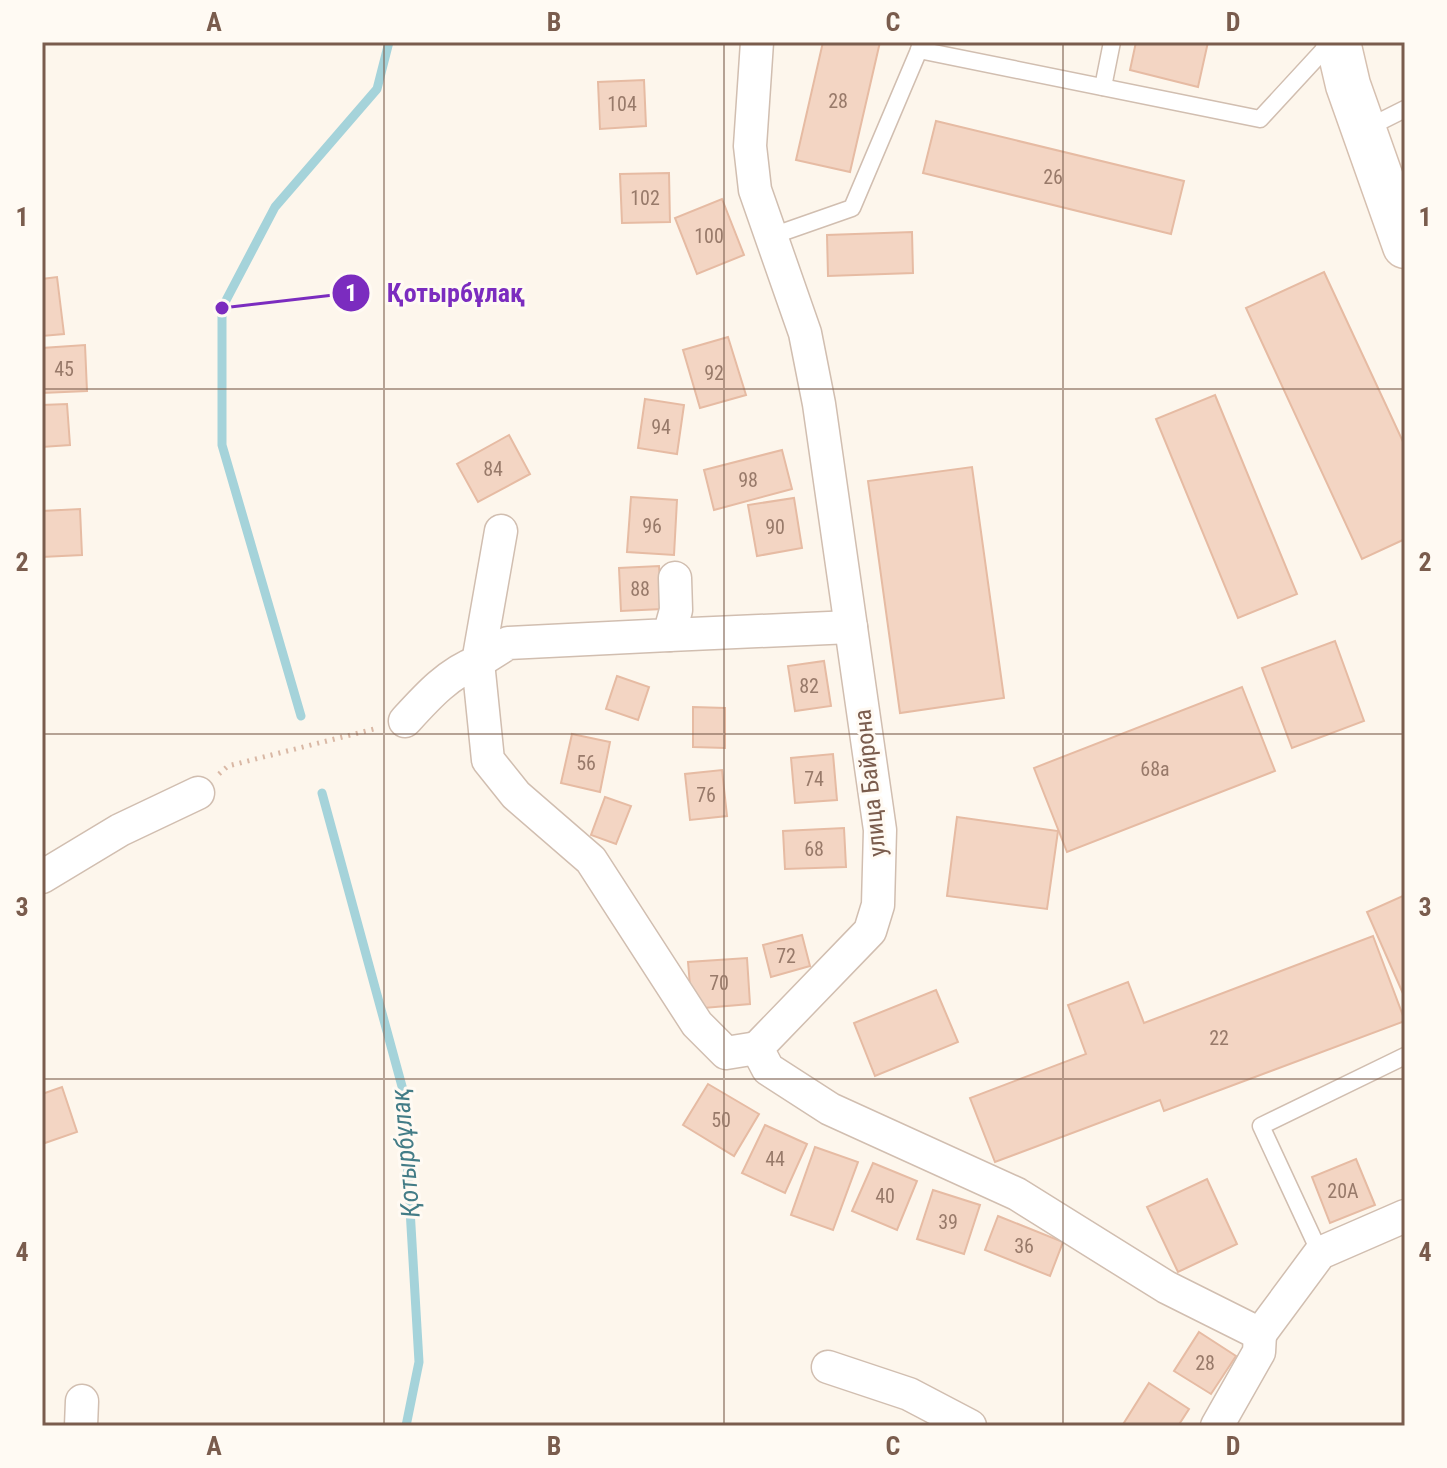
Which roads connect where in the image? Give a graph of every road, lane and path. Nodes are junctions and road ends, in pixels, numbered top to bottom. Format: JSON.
{"nodes":[{"id":1,"x":757,"y":42,"type":"edge"},
{"id":2,"x":1112,"y":42,"type":"edge"},
{"id":3,"x":1331,"y":42,"type":"edge"},
{"id":4,"x":1338,"y":42,"type":"edge"},
{"id":5,"x":920,"y":46,"type":"edge"},
{"id":6,"x":1103,"y":87,"type":"junction"},
{"id":7,"x":1405,"y":109,"type":"edge"},
{"id":8,"x":1364,"y":130,"type":"junction"},
{"id":9,"x":772,"y":236,"type":"junction"},
{"id":10,"x":1405,"y":246,"type":"edge"},
{"id":11,"x":501,"y":531,"type":"dead end"},
{"id":12,"x":675,"y":578,"type":"dead end"},
{"id":13,"x":851,"y":627,"type":"junction"},
{"id":14,"x":669,"y":635,"type":"junction"},
{"id":15,"x":478,"y":662,"type":"junction"},
{"id":16,"x":405,"y":721,"type":"joint"},
{"id":17,"x":198,"y":793,"type":"joint"},
{"id":18,"x":42,"y":877,"type":"edge"},
{"id":19,"x":757,"y":1048,"type":"junction"},
{"id":20,"x":1405,"y":1056,"type":"edge"},
{"id":21,"x":1405,"y":1216,"type":"edge"},
{"id":22,"x":1320,"y":1253,"type":"junction"},
{"id":23,"x":1260,"y":1334,"type":"junction"},
{"id":24,"x":828,"y":1367,"type":"dead end"},
{"id":25,"x":970,"y":1426,"type":"edge"},
{"id":26,"x":1217,"y":1426,"type":"edge"}],
"edges":[{"from":1,"to":9,"type":"street","name":"улица Байрона"},
{"from":2,"to":6,"type":"lane"},
{"from":3,"to":6,"type":"lane"},
{"from":4,"to":8,"type":"street"},
{"from":5,"to":6,"type":"lane"},
{"from":5,"to":9,"type":"lane"},
{"from":7,"to":8,"type":"lane"},
{"from":8,"to":10,"type":"street"},
{"from":9,"to":13,"type":"street","name":"улица Байрона"},
{"from":11,"to":15,"type":"street"},
{"from":12,"to":14,"type":"street"},
{"from":13,"to":14,"type":"street"},
{"from":13,"to":19,"type":"street","name":"улица Байрона"},
{"from":14,"to":15,"type":"street"},
{"from":15,"to":16,"type":"street"},
{"from":15,"to":19,"type":"street"},
{"from":16,"to":17,"type":"path"},
{"from":17,"to":18,"type":"street"},
{"from":19,"to":23,"type":"street"},
{"from":20,"to":22,"type":"lane"},
{"from":21,"to":22,"type":"street"},
{"from":22,"to":23,"type":"street"},
{"from":23,"to":26,"type":"street"},
{"from":24,"to":25,"type":"street"}]}
